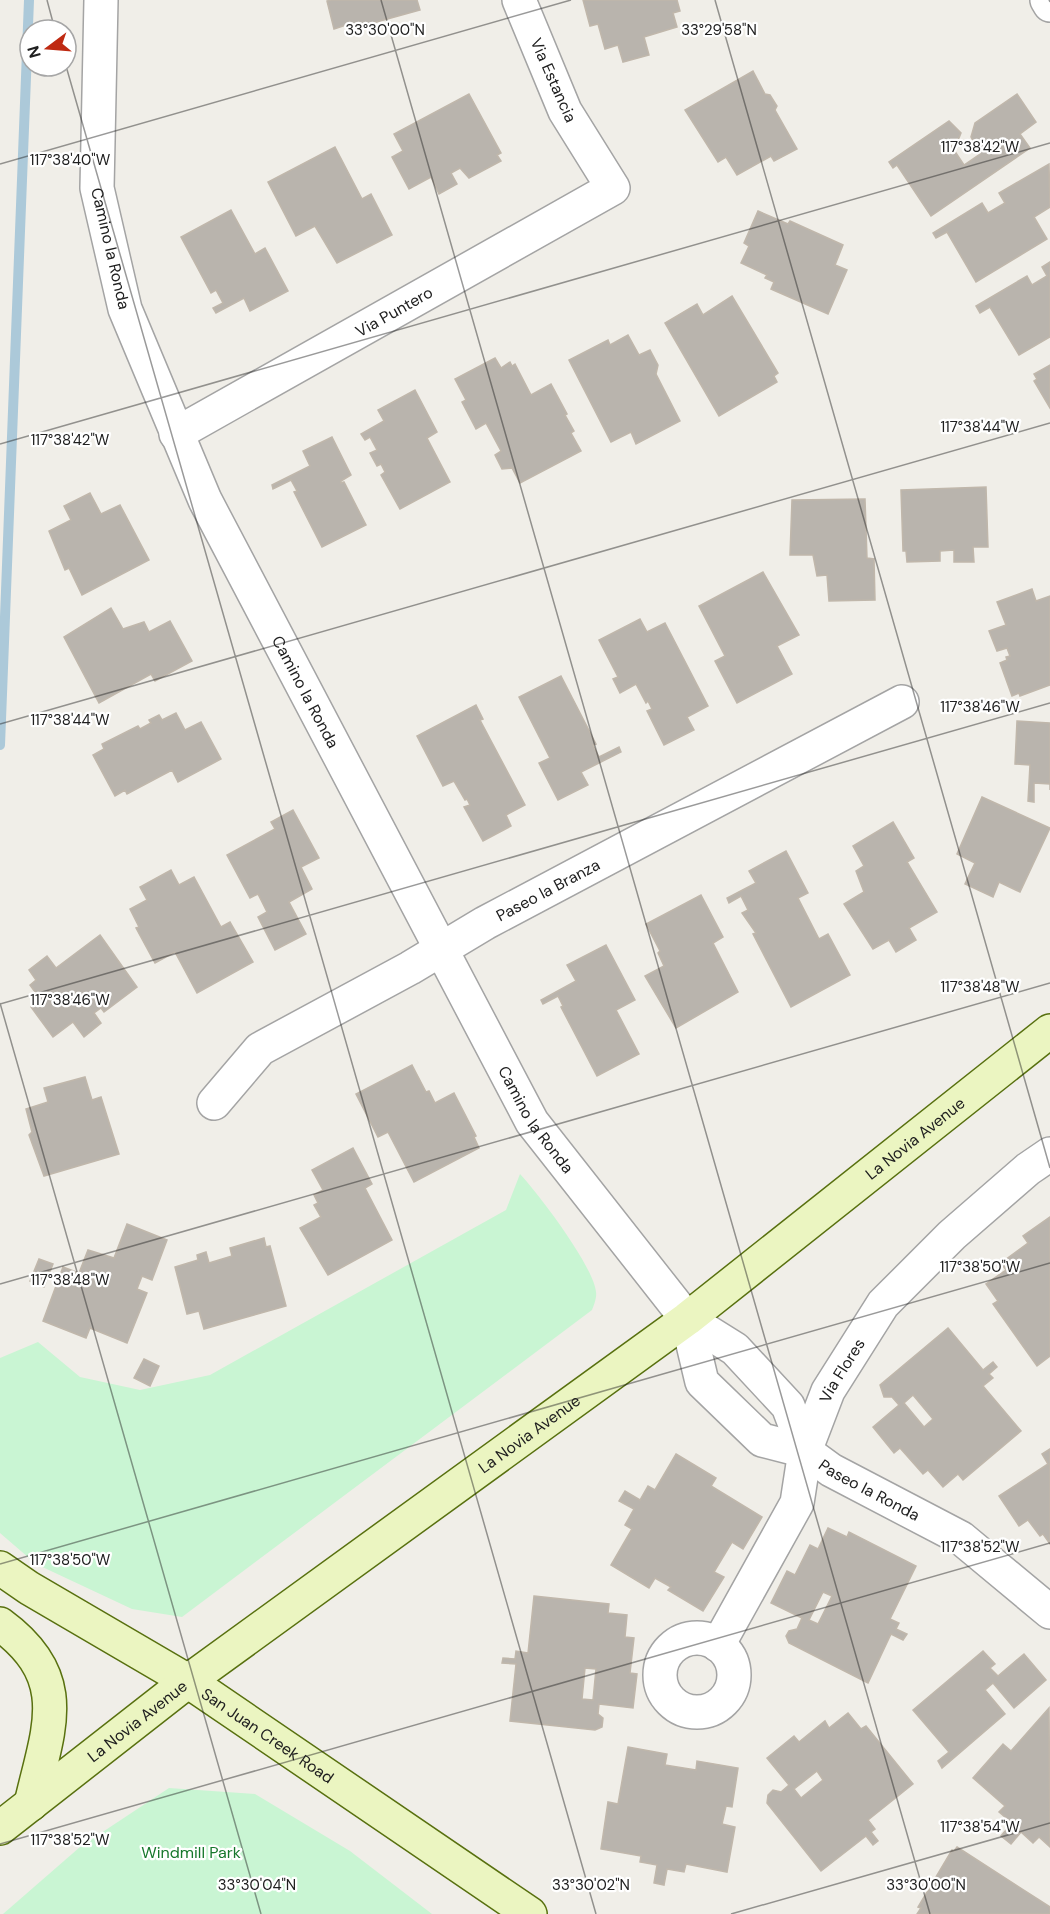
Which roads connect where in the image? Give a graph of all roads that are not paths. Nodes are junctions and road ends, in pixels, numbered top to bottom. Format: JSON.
{"nodes":[{"id":1,"x":101,"y":0,"type":"edge"},
{"id":2,"x":519,"y":0,"type":"edge"},
{"id":3,"x":1047,"y":0,"type":"edge"},
{"id":4,"x":1050,"y":5,"type":"edge"},
{"id":5,"x":613,"y":188,"type":"joint"},
{"id":6,"x":176,"y":434,"type":"junction"},
{"id":7,"x":902,"y":702,"type":"dead end"},
{"id":8,"x":442,"y":948,"type":"junction"},
{"id":9,"x":1050,"y":1031,"type":"edge"},
{"id":10,"x":214,"y":1102,"type":"dead end"},
{"id":11,"x":1050,"y":1154,"type":"edge"},
{"id":12,"x":687,"y":1319,"type":"junction"},
{"id":13,"x":805,"y":1451,"type":"junction"},
{"id":14,"x":0,"y":1568,"type":"edge"},
{"id":15,"x":1050,"y":1612,"type":"edge"},
{"id":16,"x":0,"y":1624,"type":"edge"},
{"id":17,"x":718,"y":1645,"type":"dead end"},
{"id":18,"x":188,"y":1681,"type":"junction"},
{"id":19,"x":31,"y":1804,"type":"junction"},
{"id":20,"x":0,"y":1828,"type":"edge"},
{"id":21,"x":530,"y":1914,"type":"edge"}],
"edges":[{"from":1,"to":6,"type":"street","name":"Camino la Ronda"},
{"from":2,"to":5,"type":"street","name":"Via Estancia"},
{"from":3,"to":4,"type":"street"},
{"from":5,"to":6,"type":"street","name":"Via Puntero"},
{"from":6,"to":8,"type":"street","name":"Camino la Ronda"},
{"from":7,"to":8,"type":"street","name":"Paseo la Branza"},
{"from":8,"to":10,"type":"street","name":"Paseo la Branza"},
{"from":8,"to":12,"type":"street","name":"Camino la Ronda"},
{"from":9,"to":12,"type":"main road","name":"La Novia Avenue"},
{"from":11,"to":13,"type":"street","name":"Via Flores"},
{"from":12,"to":13,"type":"street","name":"Camino la Ronda"},
{"from":12,"to":13,"type":"street","name":"Camino la Ronda"},
{"from":12,"to":18,"type":"main road","name":"La Novia Avenue"},
{"from":13,"to":15,"type":"street","name":"Paseo la Ronda"},
{"from":13,"to":17,"type":"street","name":"Via Flores"},
{"from":14,"to":18,"type":"main road","name":"San Juan Creek Road"},
{"from":16,"to":19,"type":"main road"},
{"from":18,"to":19,"type":"main road","name":"La Novia Avenue"},
{"from":18,"to":21,"type":"main road","name":"San Juan Creek Road"},
{"from":19,"to":20,"type":"main road","name":"La Novia Avenue"}]}
